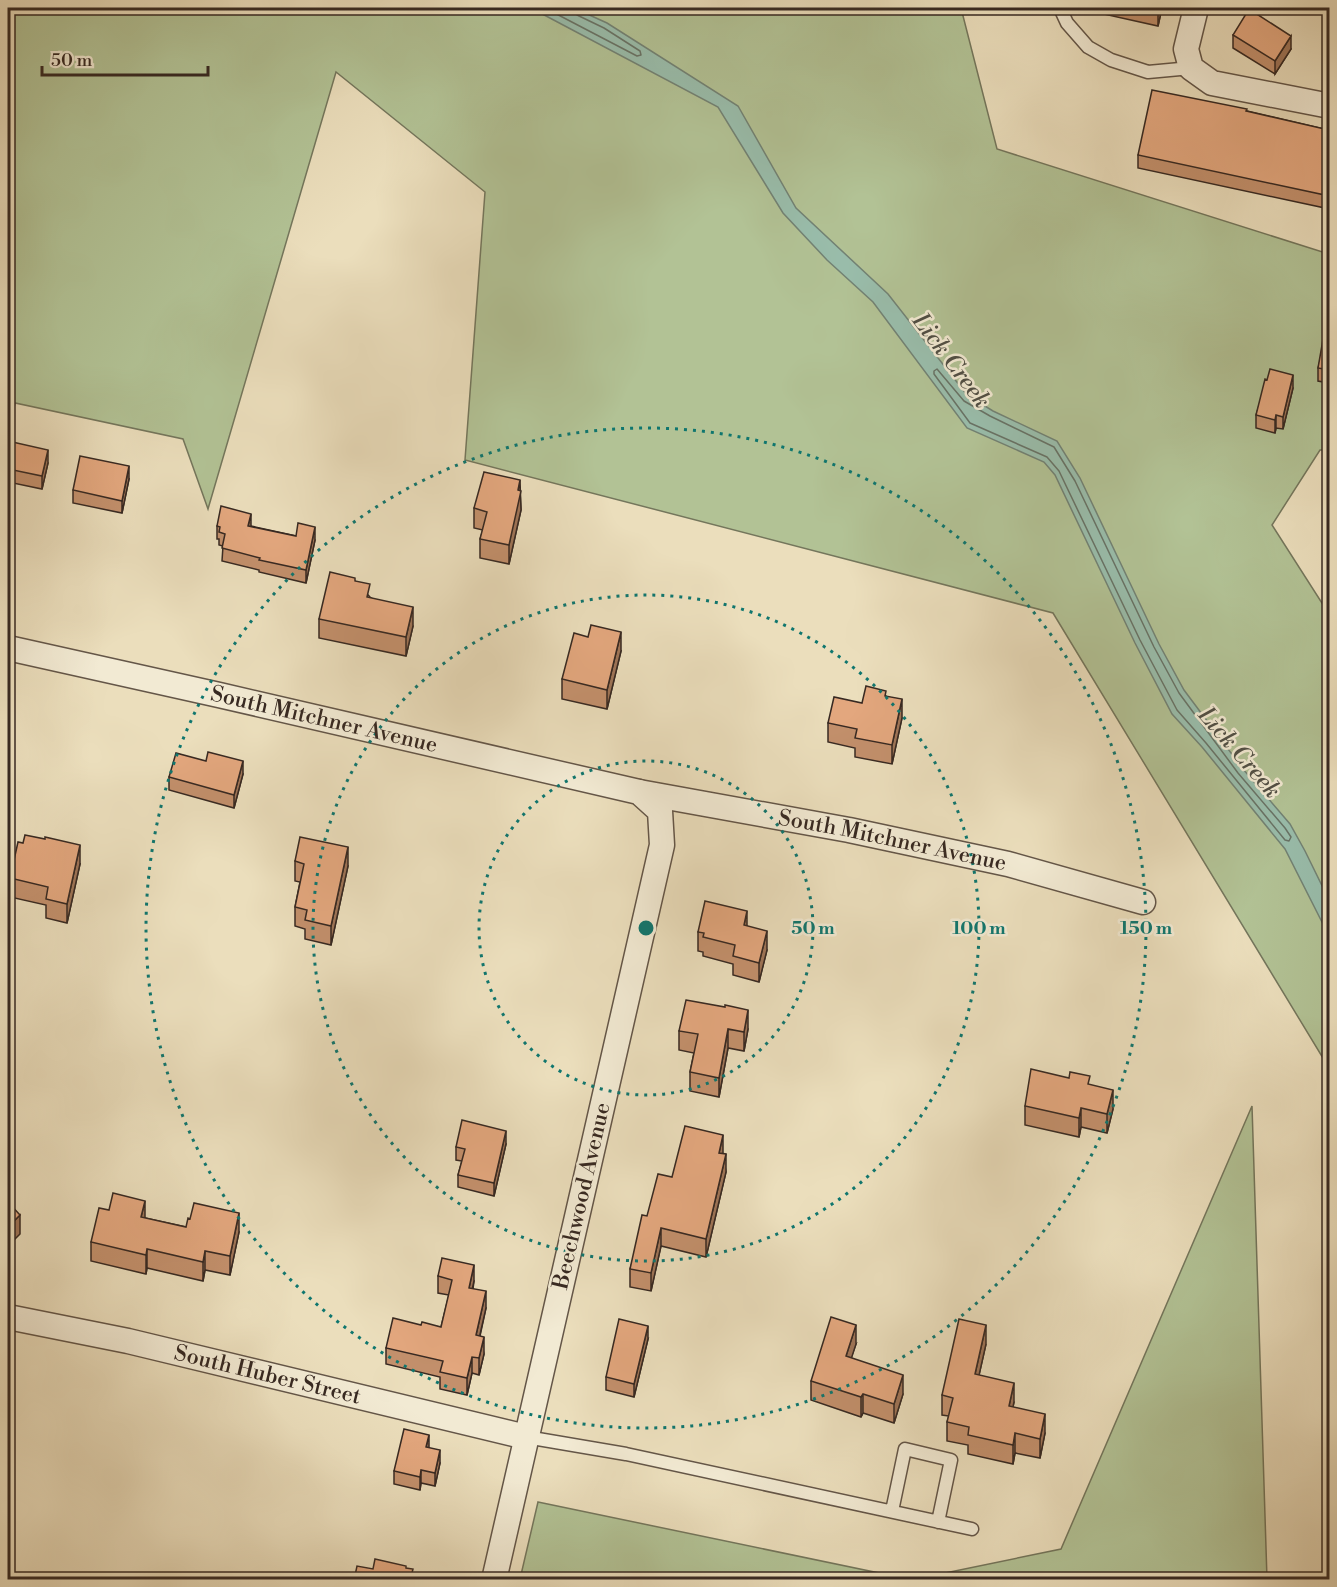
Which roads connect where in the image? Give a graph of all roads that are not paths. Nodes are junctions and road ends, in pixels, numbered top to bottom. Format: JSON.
{"nodes":[{"id":1,"x":1060,"y":8,"type":"edge"},
{"id":2,"x":1196,"y":8,"type":"edge"},
{"id":3,"x":1191,"y":68,"type":"junction"},
{"id":4,"x":1329,"y":106,"type":"edge"},
{"id":5,"x":8,"y":648,"type":"edge"},
{"id":6,"x":639,"y":792,"type":"junction"},
{"id":7,"x":660,"y":811,"type":"joint"},
{"id":8,"x":1143,"y":902,"type":"dead end"},
{"id":9,"x":8,"y":1317,"type":"edge"},
{"id":10,"x":526,"y":1437,"type":"junction"},
{"id":11,"x":892,"y":1511,"type":"junction"},
{"id":12,"x":938,"y":1522,"type":"junction"},
{"id":13,"x":972,"y":1529,"type":"dead end"},
{"id":14,"x":494,"y":1580,"type":"edge"}],
"edges":[{"from":1,"to":3,"type":"lane"},
{"from":2,"to":3,"type":"street"},
{"from":3,"to":4,"type":"street"},
{"from":5,"to":6,"type":"street","name":"South Mitchner Avenue"},
{"from":6,"to":7,"type":"street","name":"South Mitchner Avenue"},
{"from":6,"to":8,"type":"street","name":"South Mitchner Avenue"},
{"from":7,"to":10,"type":"street","name":"Beechwood Avenue"},
{"from":9,"to":10,"type":"street","name":"South Huber Street"},
{"from":10,"to":11,"type":"lane"},
{"from":10,"to":14,"type":"street","name":"Beechwood Avenue"},
{"from":11,"to":12,"type":"lane"},
{"from":11,"to":12,"type":"lane"},
{"from":12,"to":13,"type":"lane"}]}
